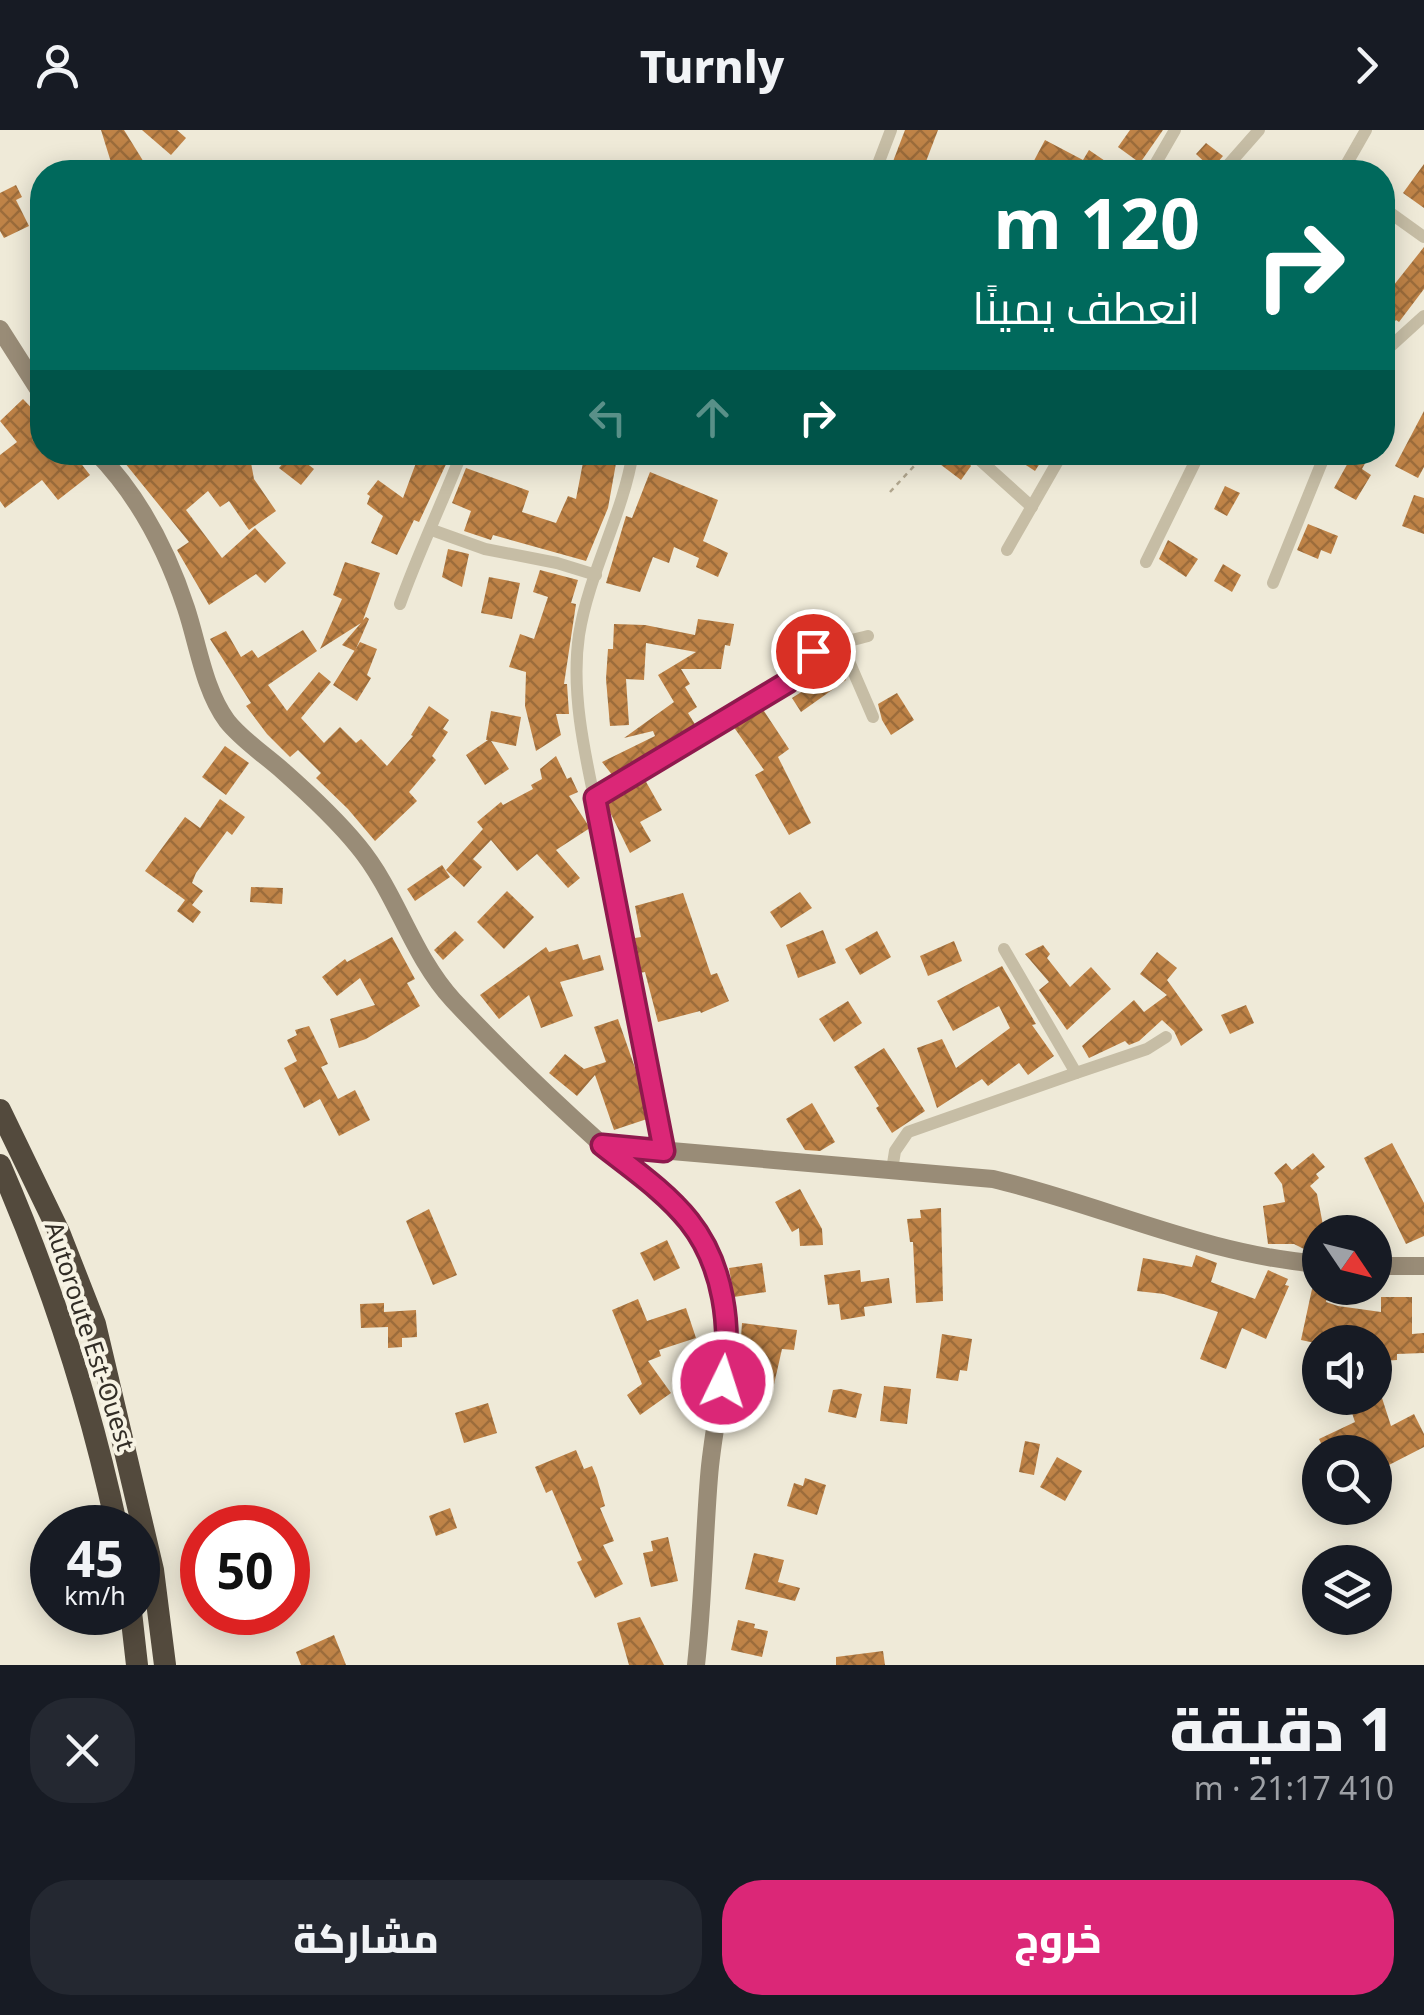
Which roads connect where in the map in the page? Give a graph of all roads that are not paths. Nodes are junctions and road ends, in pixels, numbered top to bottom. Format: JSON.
{"nodes":[{"id":1,"x":892,"y":130,"type":"edge"},
{"id":2,"x":1175,"y":130,"type":"edge"},
{"id":3,"x":1260,"y":130,"type":"edge"},
{"id":4,"x":1366,"y":130,"type":"edge"},
{"id":5,"x":881,"y":160,"type":"edge"},
{"id":6,"x":1158,"y":160,"type":"edge"},
{"id":7,"x":1233,"y":160,"type":"edge"},
{"id":8,"x":1349,"y":160,"type":"edge"},
{"id":9,"x":1395,"y":216,"type":"edge"},
{"id":10,"x":1424,"y":236,"type":"edge"},
{"id":11,"x":1424,"y":316,"type":"edge"},
{"id":12,"x":0,"y":329,"type":"edge"},
{"id":13,"x":1395,"y":342,"type":"edge"},
{"id":14,"x":30,"y":376,"type":"edge"},
{"id":15,"x":107,"y":465,"type":"edge"},
{"id":16,"x":457,"y":465,"type":"edge"},
{"id":17,"x":629,"y":465,"type":"edge"},
{"id":18,"x":985,"y":465,"type":"edge"},
{"id":19,"x":1056,"y":465,"type":"edge"},
{"id":20,"x":1194,"y":465,"type":"edge"},
{"id":21,"x":1321,"y":465,"type":"edge"},
{"id":22,"x":1032,"y":507,"type":"junction"},
{"id":23,"x":432,"y":530,"type":"junction"},
{"id":24,"x":1007,"y":550,"type":"dead end"},
{"id":25,"x":1146,"y":562,"type":"dead end"},
{"id":26,"x":596,"y":575,"type":"junction"},
{"id":27,"x":1273,"y":583,"type":"dead end"},
{"id":28,"x":400,"y":604,"type":"dead end"},
{"id":29,"x":868,"y":636,"type":"dead end"},
{"id":30,"x":842,"y":643,"type":"junction"},
{"id":31,"x":873,"y":717,"type":"dead end"},
{"id":32,"x":595,"y":798,"type":"junction"},
{"id":33,"x":1004,"y":949,"type":"dead end"},
{"id":34,"x":1166,"y":1037,"type":"dead end"},
{"id":35,"x":1076,"y":1074,"type":"junction"},
{"id":36,"x":0,"y":1110,"type":"edge"},
{"id":37,"x":602,"y":1145,"type":"junction"},
{"id":38,"x":664,"y":1151,"type":"junction"},
{"id":39,"x":0,"y":1165,"type":"edge"},
{"id":40,"x":892,"y":1170,"type":"junction"},
{"id":41,"x":1302,"y":1261,"type":"edge"},
{"id":42,"x":1392,"y":1266,"type":"edge"},
{"id":43,"x":1424,"y":1266,"type":"edge"},
{"id":44,"x":112,"y":1505,"type":"edge"},
{"id":45,"x":134,"y":1635,"type":"edge"},
{"id":46,"x":137,"y":1665,"type":"edge"},
{"id":47,"x":165,"y":1665,"type":"edge"},
{"id":48,"x":696,"y":1665,"type":"edge"}],
"edges":[{"from":1,"to":5,"type":"street"},
{"from":2,"to":6,"type":"street"},
{"from":3,"to":7,"type":"street"},
{"from":4,"to":8,"type":"street"},
{"from":9,"to":10,"type":"street"},
{"from":11,"to":13,"type":"street"},
{"from":12,"to":14,"type":"main road"},
{"from":15,"to":37,"type":"main road"},
{"from":16,"to":23,"type":"street"},
{"from":17,"to":26,"type":"street"},
{"from":18,"to":22,"type":"street"},
{"from":19,"to":22,"type":"street"},
{"from":20,"to":25,"type":"street"},
{"from":21,"to":27,"type":"street"},
{"from":22,"to":24,"type":"street"},
{"from":23,"to":26,"type":"street"},
{"from":23,"to":28,"type":"street"},
{"from":26,"to":32,"type":"street"},
{"from":29,"to":30,"type":"street"},
{"from":30,"to":31,"type":"street"},
{"from":30,"to":32,"type":"street"},
{"from":32,"to":38,"type":"street"},
{"from":33,"to":35,"type":"street"},
{"from":34,"to":35,"type":"street"},
{"from":35,"to":40,"type":"street"},
{"from":36,"to":47,"type":"highway","name":"Autoroute Est-Ouest"},
{"from":37,"to":38,"type":"main road"},
{"from":37,"to":48,"type":"main road"},
{"from":38,"to":40,"type":"main road"},
{"from":39,"to":44,"type":"highway","name":"Autoroute Est-Ouest"},
{"from":40,"to":41,"type":"main road"},
{"from":42,"to":43,"type":"main road"},
{"from":45,"to":46,"type":"highway"}]}
